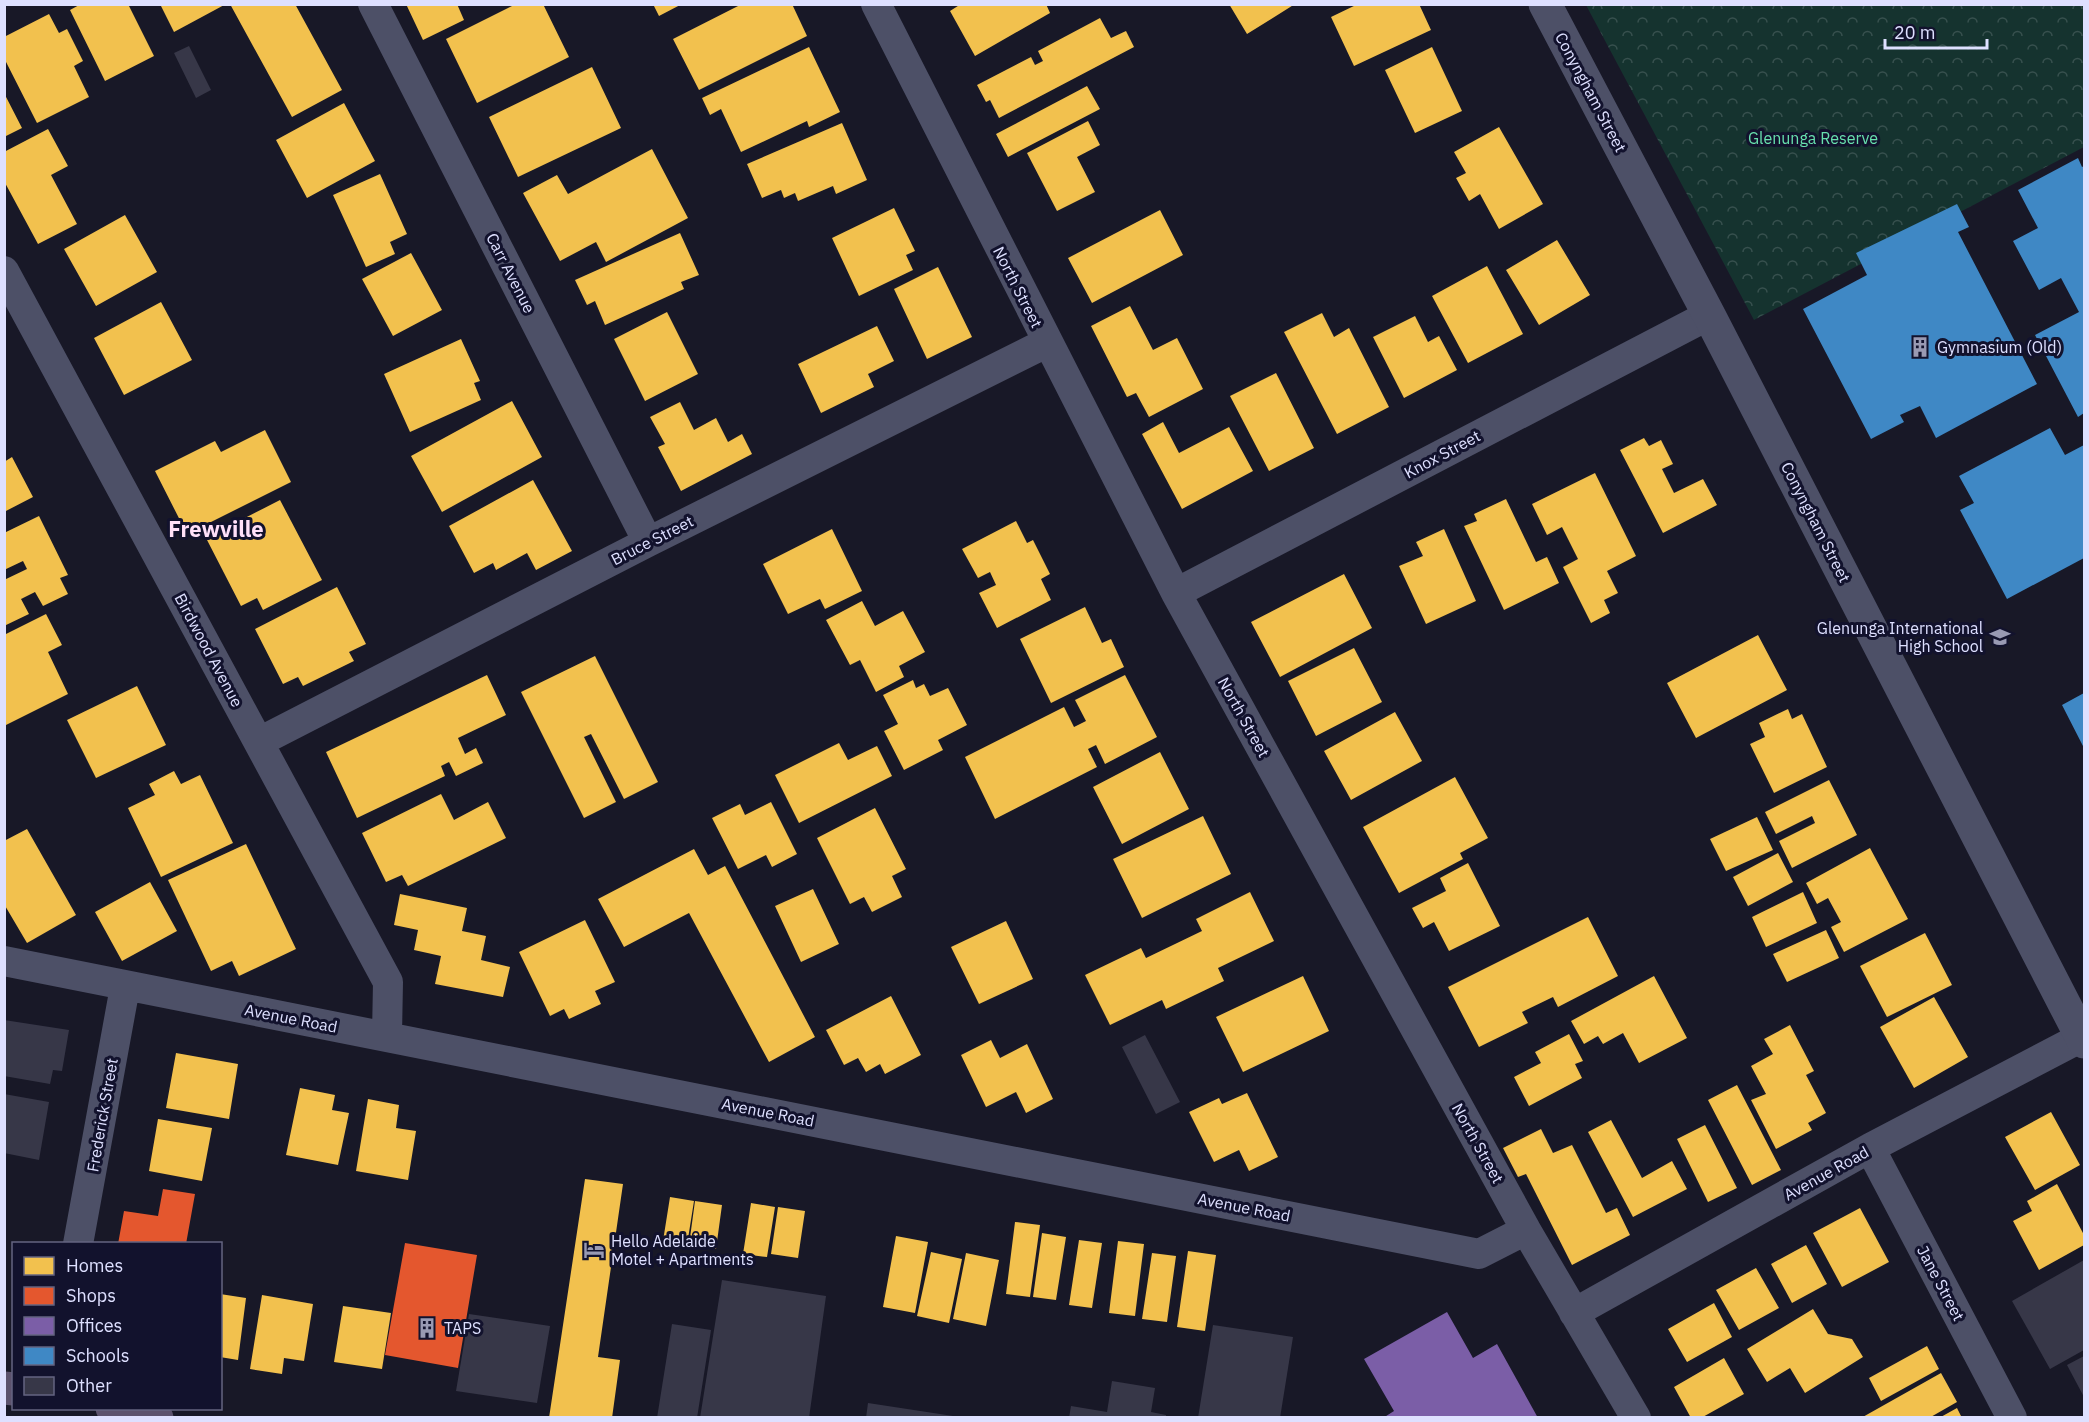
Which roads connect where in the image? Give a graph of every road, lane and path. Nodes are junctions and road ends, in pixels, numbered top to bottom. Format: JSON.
{"nodes":[{"id":1,"x":373,"y":4,"type":"edge"},
{"id":2,"x":876,"y":4,"type":"edge"},
{"id":3,"x":1545,"y":4,"type":"edge"},
{"id":4,"x":4,"y":271,"type":"edge"},
{"id":5,"x":1709,"y":315,"type":"junction"},
{"id":6,"x":1046,"y":343,"type":"junction"},
{"id":7,"x":648,"y":542,"type":"junction"},
{"id":8,"x":1176,"y":593,"type":"junction"},
{"id":9,"x":258,"y":742,"type":"junction"},
{"id":10,"x":4,"y":961,"type":"edge"},
{"id":11,"x":125,"y":987,"type":"junction"},
{"id":12,"x":387,"y":1035,"type":"junction"},
{"id":13,"x":2083,"y":1040,"type":"edge"},
{"id":14,"x":1870,"y":1148,"type":"junction"},
{"id":15,"x":1526,"y":1230,"type":"junction"},
{"id":16,"x":78,"y":1242,"type":"edge"},
{"id":17,"x":1574,"y":1313,"type":"junction"},
{"id":18,"x":121,"y":1410,"type":"edge"},
{"id":19,"x":157,"y":1418,"type":"edge"},
{"id":20,"x":1636,"y":1418,"type":"edge"},
{"id":21,"x":2012,"y":1418,"type":"edge"}],
"edges":[{"from":1,"to":7,"type":"street","name":"Carr Avenue"},
{"from":2,"to":6,"type":"street","name":"North Street"},
{"from":3,"to":5,"type":"street","name":"Conyngham Street"},
{"from":4,"to":9,"type":"street","name":"Birdwood Avenue"},
{"from":5,"to":8,"type":"street","name":"Knox Street"},
{"from":5,"to":13,"type":"street","name":"Conyngham Street"},
{"from":6,"to":7,"type":"street","name":"Bruce Street"},
{"from":6,"to":8,"type":"street","name":"North Street"},
{"from":7,"to":9,"type":"street","name":"Bruce Street"},
{"from":8,"to":15,"type":"street","name":"North Street"},
{"from":9,"to":12,"type":"street","name":"Birdwood Avenue"},
{"from":10,"to":11,"type":"street","name":"Avenue Road"},
{"from":11,"to":12,"type":"street","name":"Avenue Road"},
{"from":11,"to":16,"type":"street","name":"Frederick Street"},
{"from":12,"to":15,"type":"street","name":"Avenue Road"},
{"from":13,"to":14,"type":"street","name":"Avenue Road"},
{"from":14,"to":17,"type":"street","name":"Avenue Road"},
{"from":14,"to":21,"type":"street","name":"Jane Street"},
{"from":15,"to":17,"type":"street","name":"North Street"},
{"from":17,"to":20,"type":"street","name":"North Street"},
{"from":18,"to":19,"type":"highway"}]}
